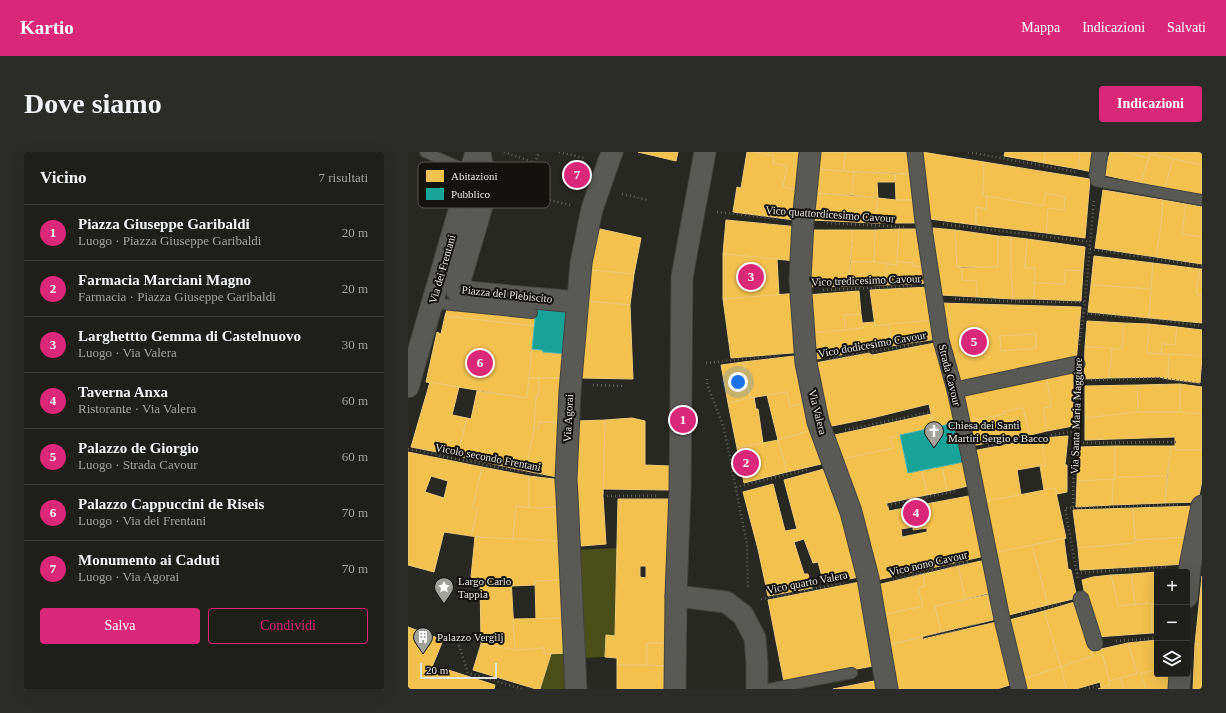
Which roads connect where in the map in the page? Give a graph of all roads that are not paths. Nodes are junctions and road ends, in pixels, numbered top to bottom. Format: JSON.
{"nodes":[{"id":1,"x":425,"y":152,"type":"edge"},
{"id":2,"x":476,"y":152,"type":"edge"},
{"id":3,"x":480,"y":152,"type":"edge"},
{"id":4,"x":612,"y":152,"type":"edge"},
{"id":5,"x":705,"y":152,"type":"edge"},
{"id":6,"x":810,"y":152,"type":"edge"},
{"id":7,"x":915,"y":152,"type":"edge"},
{"id":8,"x":1100,"y":152,"type":"edge"},
{"id":9,"x":448,"y":162,"type":"edge"},
{"id":10,"x":473,"y":162,"type":"edge"},
{"id":11,"x":482,"y":162,"type":"edge"},
{"id":12,"x":1096,"y":178,"type":"joint"},
{"id":13,"x":1202,"y":200,"type":"edge"},
{"id":14,"x":460,"y":208,"type":"edge"},
{"id":15,"x":481,"y":208,"type":"edge"},
{"id":16,"x":577,"y":302,"type":"junction"},
{"id":17,"x":432,"y":303,"type":"junction"},
{"id":18,"x":532,"y":313,"type":"dead end"},
{"id":19,"x":1077,"y":364,"type":"road end"},
{"id":20,"x":408,"y":387,"type":"edge"},
{"id":21,"x":954,"y":390,"type":"junction"},
{"id":22,"x":1202,"y":506,"type":"edge"},
{"id":23,"x":1190,"y":569,"type":"edge"},
{"id":24,"x":676,"y":596,"type":"junction"},
{"id":25,"x":1081,"y":599,"type":"road end"},
{"id":26,"x":1095,"y":643,"type":"road end"},
{"id":27,"x":852,"y":673,"type":"dead end"},
{"id":28,"x":1180,"y":677,"type":"edge"},
{"id":29,"x":576,"y":689,"type":"edge"},
{"id":30,"x":675,"y":689,"type":"edge"},
{"id":31,"x":757,"y":689,"type":"edge"},
{"id":32,"x":769,"y":689,"type":"edge"},
{"id":33,"x":887,"y":689,"type":"edge"},
{"id":34,"x":1019,"y":689,"type":"edge"},
{"id":35,"x":1179,"y":689,"type":"edge"}],
"edges":[{"from":1,"to":9,"type":"lane"},
{"from":2,"to":10,"type":"street","name":"Via dei Frentani"},
{"from":3,"to":11,"type":"street","name":"Piazza del Plebiscito"},
{"from":4,"to":16,"type":"street","name":"Via Agorai"},
{"from":5,"to":24,"type":"street"},
{"from":6,"to":33,"type":"street","name":"Via Valera"},
{"from":7,"to":21,"type":"street","name":"Strada Cavour"},
{"from":8,"to":12,"type":"street"},
{"from":12,"to":13,"type":"lane"},
{"from":14,"to":17,"type":"street","name":"Via dei Frentani"},
{"from":15,"to":16,"type":"street","name":"Piazza del Plebiscito"},
{"from":16,"to":29,"type":"street","name":"Via Agorai"},
{"from":17,"to":18,"type":"lane"},
{"from":17,"to":20,"type":"street","name":"Via dei Frentani"},
{"from":19,"to":21,"type":"street"},
{"from":21,"to":34,"type":"street","name":"Strada Cavour"},
{"from":22,"to":23,"type":"street"},
{"from":24,"to":30,"type":"street"},
{"from":24,"to":31,"type":"street"},
{"from":25,"to":26,"type":"street"},
{"from":27,"to":32,"type":"lane"},
{"from":28,"to":35,"type":"street"}]}
